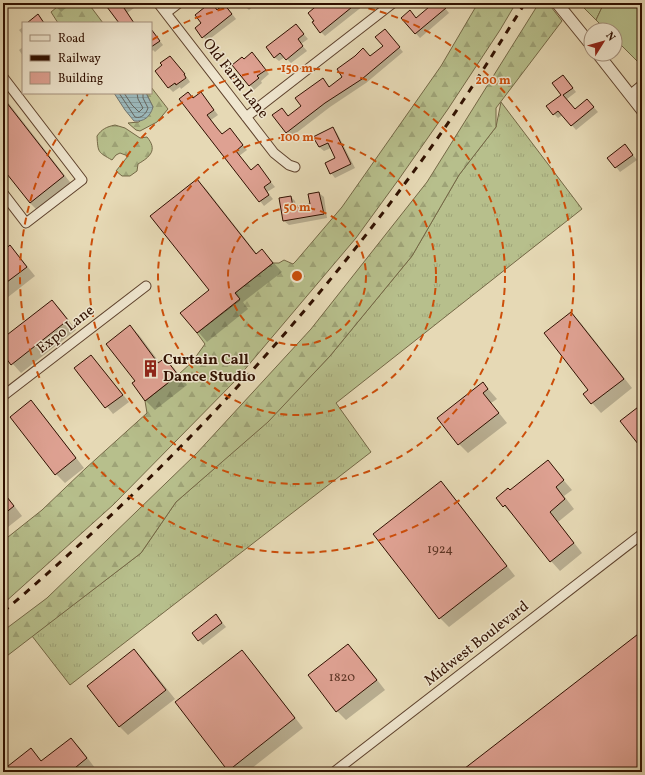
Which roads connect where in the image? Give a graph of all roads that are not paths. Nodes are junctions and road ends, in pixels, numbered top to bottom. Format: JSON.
{"nodes":[{"id":1,"x":158,"y":3,"type":"edge"},
{"id":2,"x":178,"y":3,"type":"edge"},
{"id":3,"x":393,"y":3,"type":"edge"},
{"id":4,"x":557,"y":3,"type":"edge"},
{"id":5,"x":166,"y":13,"type":"junction"},
{"id":6,"x":583,"y":35,"type":"edge"},
{"id":7,"x":604,"y":62,"type":"edge"},
{"id":8,"x":3,"y":76,"type":"edge"},
{"id":9,"x":642,"y":85,"type":"edge"},
{"id":10,"x":630,"y":94,"type":"junction"},
{"id":11,"x":642,"y":110,"type":"edge"},
{"id":12,"x":246,"y":117,"type":"junction"},
{"id":13,"x":294,"y":167,"type":"dead end"},
{"id":14,"x":3,"y":193,"type":"edge"},
{"id":15,"x":146,"y":286,"type":"dead end"},
{"id":16,"x":4,"y":393,"type":"edge"},
{"id":17,"x":639,"y":536,"type":"edge"},
{"id":18,"x":334,"y":772,"type":"edge"}],
"edges":[{"from":1,"to":5,"type":"street","name":"Old Farm Lane"},
{"from":2,"to":5,"type":"street"},
{"from":3,"to":12,"type":"street"},
{"from":4,"to":6,"type":"street"},
{"from":5,"to":12,"type":"street","name":"Old Farm Lane"},
{"from":7,"to":10,"type":"street"},
{"from":8,"to":14,"type":"street"},
{"from":9,"to":10,"type":"street"},
{"from":10,"to":11,"type":"street"},
{"from":12,"to":13,"type":"street","name":"Old Farm Lane"},
{"from":15,"to":16,"type":"street","name":"Expo Lane"},
{"from":17,"to":18,"type":"street","name":"Midwest Boulevard"}]}
